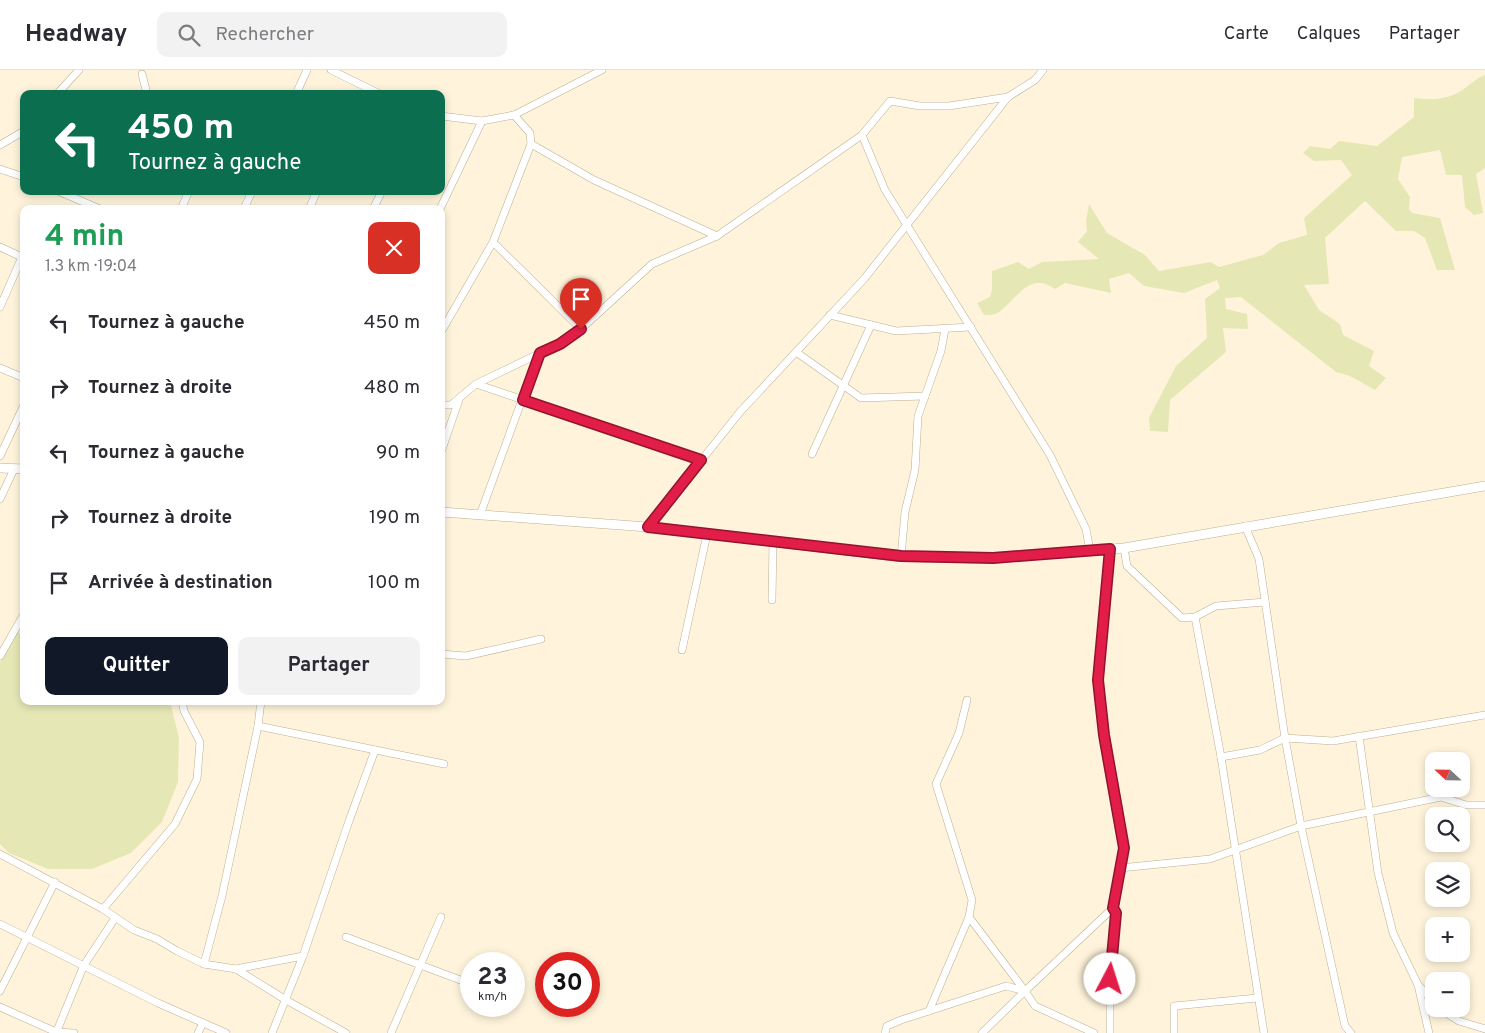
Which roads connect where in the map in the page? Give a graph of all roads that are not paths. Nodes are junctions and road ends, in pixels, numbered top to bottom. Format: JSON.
{"nodes":[{"id":1,"x":79,"y":70,"type":"edge"},
{"id":2,"x":307,"y":70,"type":"edge"},
{"id":3,"x":331,"y":70,"type":"edge"},
{"id":4,"x":602,"y":70,"type":"edge"},
{"id":5,"x":1043,"y":70,"type":"edge"},
{"id":6,"x":142,"y":74,"type":"dead end"},
{"id":7,"x":61,"y":90,"type":"edge"},
{"id":8,"x":146,"y":90,"type":"edge"},
{"id":9,"x":298,"y":90,"type":"edge"},
{"id":10,"x":372,"y":90,"type":"edge"},
{"id":11,"x":1008,"y":97,"type":"junction"},
{"id":12,"x":514,"y":115,"type":"junction"},
{"id":13,"x":445,"y":116,"type":"edge"},
{"id":14,"x":482,"y":121,"type":"junction"},
{"id":15,"x":20,"y":133,"type":"edge"},
{"id":16,"x":862,"y":135,"type":"junction"},
{"id":17,"x":531,"y":144,"type":"junction"},
{"id":18,"x":0,"y":145,"type":"edge"},
{"id":19,"x":0,"y":169,"type":"edge"},
{"id":20,"x":20,"y":176,"type":"edge"},
{"id":21,"x":67,"y":195,"type":"edge"},
{"id":22,"x":91,"y":205,"type":"edge"},
{"id":23,"x":442,"y":205,"type":"edge"},
{"id":24,"x":907,"y":225,"type":"junction"},
{"id":25,"x":717,"y":236,"type":"junction"},
{"id":26,"x":494,"y":242,"type":"junction"},
{"id":27,"x":0,"y":247,"type":"edge"},
{"id":28,"x":20,"y":256,"type":"edge"},
{"id":29,"x":20,"y":264,"type":"edge"},
{"id":30,"x":0,"y":307,"type":"edge"},
{"id":31,"x":830,"y":315,"type":"junction"},
{"id":32,"x":445,"y":325,"type":"edge"},
{"id":33,"x":871,"y":325,"type":"junction"},
{"id":34,"x":971,"y":327,"type":"junction"},
{"id":35,"x":945,"y":328,"type":"junction"},
{"id":36,"x":581,"y":329,"type":"junction"},
{"id":37,"x":796,"y":352,"type":"junction"},
{"id":38,"x":540,"y":353,"type":"junction"},
{"id":39,"x":0,"y":368,"type":"edge"},
{"id":40,"x":20,"y":376,"type":"edge"},
{"id":41,"x":476,"y":384,"type":"junction"},
{"id":42,"x":842,"y":385,"type":"junction"},
{"id":43,"x":925,"y":396,"type":"junction"},
{"id":44,"x":460,"y":397,"type":"junction"},
{"id":45,"x":523,"y":400,"type":"junction"},
{"id":46,"x":445,"y":405,"type":"edge"},
{"id":47,"x":20,"y":414,"type":"edge"},
{"id":48,"x":445,"y":440,"type":"edge"},
{"id":49,"x":812,"y":454,"type":"dead end"},
{"id":50,"x":0,"y":456,"type":"edge"},
{"id":51,"x":701,"y":460,"type":"junction"},
{"id":52,"x":0,"y":468,"type":"edge"},
{"id":53,"x":14,"y":469,"type":"junction"},
{"id":54,"x":20,"y":469,"type":"edge"},
{"id":55,"x":1485,"y":486,"type":"edge"},
{"id":56,"x":0,"y":499,"type":"edge"},
{"id":57,"x":445,"y":512,"type":"edge"},
{"id":58,"x":480,"y":515,"type":"junction"},
{"id":59,"x":1245,"y":526,"type":"junction"},
{"id":60,"x":648,"y":527,"type":"junction"},
{"id":61,"x":707,"y":534,"type":"junction"},
{"id":62,"x":773,"y":541,"type":"junction"},
{"id":63,"x":1124,"y":548,"type":"junction"},
{"id":64,"x":1110,"y":549,"type":"junction"},
{"id":65,"x":1090,"y":551,"type":"junction"},
{"id":66,"x":901,"y":556,"type":"junction"},
{"id":67,"x":772,"y":600,"type":"dead end"},
{"id":68,"x":1265,"y":602,"type":"junction"},
{"id":69,"x":1195,"y":617,"type":"junction"},
{"id":70,"x":20,"y":621,"type":"edge"},
{"id":71,"x":0,"y":638,"type":"edge"},
{"id":72,"x":541,"y":639,"type":"dead end"},
{"id":73,"x":9,"y":641,"type":"junction"},
{"id":74,"x":682,"y":650,"type":"dead end"},
{"id":75,"x":445,"y":654,"type":"edge"},
{"id":76,"x":0,"y":656,"type":"edge"},
{"id":77,"x":967,"y":700,"type":"dead end"},
{"id":78,"x":183,"y":705,"type":"edge"},
{"id":79,"x":185,"y":705,"type":"edge"},
{"id":80,"x":261,"y":705,"type":"edge"},
{"id":81,"x":184,"y":711,"type":"junction"},
{"id":82,"x":1485,"y":714,"type":"edge"},
{"id":83,"x":258,"y":726,"type":"junction"},
{"id":84,"x":1359,"y":736,"type":"junction"},
{"id":85,"x":1284,"y":738,"type":"junction"},
{"id":86,"x":375,"y":750,"type":"junction"},
{"id":87,"x":1221,"y":757,"type":"junction"},
{"id":88,"x":444,"y":764,"type":"dead end"},
{"id":89,"x":1485,"y":805,"type":"edge"},
{"id":90,"x":1370,"y":813,"type":"junction"},
{"id":91,"x":1301,"y":826,"type":"junction"},
{"id":92,"x":1234,"y":850,"type":"junction"},
{"id":93,"x":0,"y":854,"type":"edge"},
{"id":94,"x":1120,"y":868,"type":"junction"},
{"id":95,"x":55,"y":882,"type":"junction"},
{"id":96,"x":103,"y":908,"type":"junction"},
{"id":97,"x":1113,"y":908,"type":"junction"},
{"id":98,"x":441,"y":917,"type":"dead end"},
{"id":99,"x":969,"y":917,"type":"junction"},
{"id":100,"x":115,"y":918,"type":"junction"},
{"id":101,"x":0,"y":924,"type":"edge"},
{"id":102,"x":27,"y":938,"type":"junction"},
{"id":103,"x":346,"y":938,"type":"dead end"},
{"id":104,"x":303,"y":956,"type":"junction"},
{"id":105,"x":204,"y":964,"type":"junction"},
{"id":106,"x":420,"y":965,"type":"junction"},
{"id":107,"x":84,"y":966,"type":"junction"},
{"id":108,"x":236,"y":969,"type":"junction"},
{"id":109,"x":460,"y":980,"type":"edge"},
{"id":110,"x":1418,"y":985,"type":"junction"},
{"id":111,"x":1025,"y":990,"type":"junction"},
{"id":112,"x":0,"y":991,"type":"edge"},
{"id":113,"x":1425,"y":992,"type":"edge"},
{"id":114,"x":1258,"y":998,"type":"junction"},
{"id":115,"x":286,"y":1000,"type":"junction"},
{"id":116,"x":0,"y":1007,"type":"edge"},
{"id":117,"x":929,"y":1011,"type":"junction"},
{"id":118,"x":1453,"y":1017,"type":"edge"},
{"id":119,"x":203,"y":1022,"type":"junction"},
{"id":120,"x":1346,"y":1029,"type":"edge"},
{"id":121,"x":1485,"y":1029,"type":"edge"},
{"id":122,"x":56,"y":1032,"type":"edge"},
{"id":123,"x":74,"y":1033,"type":"edge"},
{"id":124,"x":198,"y":1033,"type":"edge"},
{"id":125,"x":226,"y":1033,"type":"edge"},
{"id":126,"x":272,"y":1033,"type":"edge"},
{"id":127,"x":346,"y":1033,"type":"edge"},
{"id":128,"x":391,"y":1033,"type":"edge"},
{"id":129,"x":885,"y":1033,"type":"edge"},
{"id":130,"x":982,"y":1033,"type":"edge"},
{"id":131,"x":1094,"y":1033,"type":"edge"},
{"id":132,"x":1110,"y":1033,"type":"edge"},
{"id":133,"x":1174,"y":1033,"type":"edge"},
{"id":134,"x":1264,"y":1033,"type":"edge"},
{"id":135,"x":1351,"y":1033,"type":"edge"},
{"id":136,"x":1429,"y":1033,"type":"edge"}],
"edges":[{"from":1,"to":7,"type":"street"},
{"from":2,"to":9,"type":"street"},
{"from":3,"to":10,"type":"street"},
{"from":4,"to":12,"type":"street"},
{"from":5,"to":11,"type":"street"},
{"from":6,"to":8,"type":"street"},
{"from":11,"to":16,"type":"street"},
{"from":11,"to":24,"type":"street"},
{"from":12,"to":14,"type":"street"},
{"from":12,"to":17,"type":"street"},
{"from":13,"to":14,"type":"street"},
{"from":14,"to":23,"type":"street"},
{"from":15,"to":18,"type":"street"},
{"from":16,"to":24,"type":"street"},
{"from":16,"to":25,"type":"street"},
{"from":17,"to":25,"type":"street"},
{"from":17,"to":26,"type":"street"},
{"from":19,"to":20,"type":"street"},
{"from":21,"to":22,"type":"street"},
{"from":24,"to":31,"type":"street"},
{"from":24,"to":34,"type":"street"},
{"from":25,"to":36,"type":"street"},
{"from":26,"to":32,"type":"street"},
{"from":26,"to":36,"type":"street"},
{"from":27,"to":28,"type":"street"},
{"from":29,"to":30,"type":"street"},
{"from":31,"to":33,"type":"street"},
{"from":31,"to":37,"type":"street"},
{"from":33,"to":35,"type":"street"},
{"from":33,"to":42,"type":"street"},
{"from":34,"to":35,"type":"street"},
{"from":34,"to":65,"type":"street"},
{"from":35,"to":43,"type":"street"},
{"from":36,"to":38,"type":"street"},
{"from":37,"to":42,"type":"street"},
{"from":37,"to":51,"type":"street"},
{"from":38,"to":41,"type":"street"},
{"from":38,"to":45,"type":"street"},
{"from":39,"to":40,"type":"street"},
{"from":41,"to":44,"type":"street"},
{"from":41,"to":45,"type":"street"},
{"from":42,"to":43,"type":"street"},
{"from":42,"to":49,"type":"street"},
{"from":43,"to":66,"type":"street"},
{"from":44,"to":46,"type":"street"},
{"from":44,"to":48,"type":"street"},
{"from":45,"to":51,"type":"street"},
{"from":45,"to":58,"type":"street"},
{"from":47,"to":50,"type":"street"},
{"from":51,"to":60,"type":"street"},
{"from":52,"to":53,"type":"street"},
{"from":53,"to":54,"type":"street"},
{"from":53,"to":56,"type":"street"},
{"from":55,"to":59,"type":"street"},
{"from":57,"to":58,"type":"street"},
{"from":58,"to":60,"type":"street"},
{"from":59,"to":63,"type":"street"},
{"from":59,"to":68,"type":"street"},
{"from":60,"to":61,"type":"street"},
{"from":61,"to":62,"type":"street"},
{"from":61,"to":74,"type":"street"},
{"from":62,"to":66,"type":"street"},
{"from":62,"to":67,"type":"street"},
{"from":63,"to":64,"type":"street"},
{"from":63,"to":69,"type":"street"},
{"from":64,"to":65,"type":"street"},
{"from":64,"to":94,"type":"street"},
{"from":65,"to":66,"type":"street"},
{"from":68,"to":69,"type":"street"},
{"from":68,"to":85,"type":"street"},
{"from":69,"to":87,"type":"street"},
{"from":70,"to":73,"type":"street"},
{"from":71,"to":73,"type":"street"},
{"from":72,"to":75,"type":"street"},
{"from":73,"to":76,"type":"street"},
{"from":77,"to":99,"type":"street"},
{"from":78,"to":81,"type":"street"},
{"from":79,"to":81,"type":"street"},
{"from":80,"to":83,"type":"street"},
{"from":81,"to":96,"type":"street"},
{"from":82,"to":84,"type":"street"},
{"from":83,"to":86,"type":"street"},
{"from":83,"to":105,"type":"street"},
{"from":84,"to":85,"type":"street"},
{"from":84,"to":90,"type":"street"},
{"from":85,"to":87,"type":"street"},
{"from":85,"to":91,"type":"street"},
{"from":86,"to":88,"type":"street"},
{"from":86,"to":104,"type":"street"},
{"from":87,"to":92,"type":"street"},
{"from":89,"to":90,"type":"street"},
{"from":90,"to":91,"type":"street"},
{"from":90,"to":110,"type":"street"},
{"from":91,"to":92,"type":"street"},
{"from":91,"to":120,"type":"street"},
{"from":92,"to":94,"type":"street"},
{"from":92,"to":114,"type":"street"},
{"from":93,"to":95,"type":"street"},
{"from":94,"to":97,"type":"street"},
{"from":95,"to":96,"type":"street"},
{"from":95,"to":102,"type":"street"},
{"from":96,"to":100,"type":"street"},
{"from":97,"to":111,"type":"street"},
{"from":97,"to":132,"type":"street"},
{"from":98,"to":106,"type":"street"},
{"from":99,"to":111,"type":"street"},
{"from":99,"to":117,"type":"street"},
{"from":100,"to":105,"type":"street"},
{"from":100,"to":107,"type":"street"},
{"from":101,"to":102,"type":"street"},
{"from":102,"to":107,"type":"street"},
{"from":102,"to":112,"type":"street"},
{"from":103,"to":106,"type":"street"},
{"from":104,"to":108,"type":"street"},
{"from":104,"to":115,"type":"street"},
{"from":105,"to":108,"type":"street"},
{"from":106,"to":109,"type":"street"},
{"from":106,"to":128,"type":"street"},
{"from":107,"to":119,"type":"street"},
{"from":107,"to":122,"type":"street"},
{"from":108,"to":115,"type":"street"},
{"from":110,"to":113,"type":"street"},
{"from":110,"to":136,"type":"street"},
{"from":111,"to":117,"type":"street"},
{"from":111,"to":130,"type":"street"},
{"from":111,"to":131,"type":"street"},
{"from":114,"to":133,"type":"street"},
{"from":114,"to":134,"type":"street"},
{"from":115,"to":126,"type":"street"},
{"from":115,"to":127,"type":"street"},
{"from":116,"to":122,"type":"street"},
{"from":117,"to":129,"type":"street"},
{"from":118,"to":121,"type":"street"},
{"from":119,"to":124,"type":"street"},
{"from":119,"to":125,"type":"street"},
{"from":120,"to":135,"type":"street"},
{"from":122,"to":123,"type":"street"}]}
